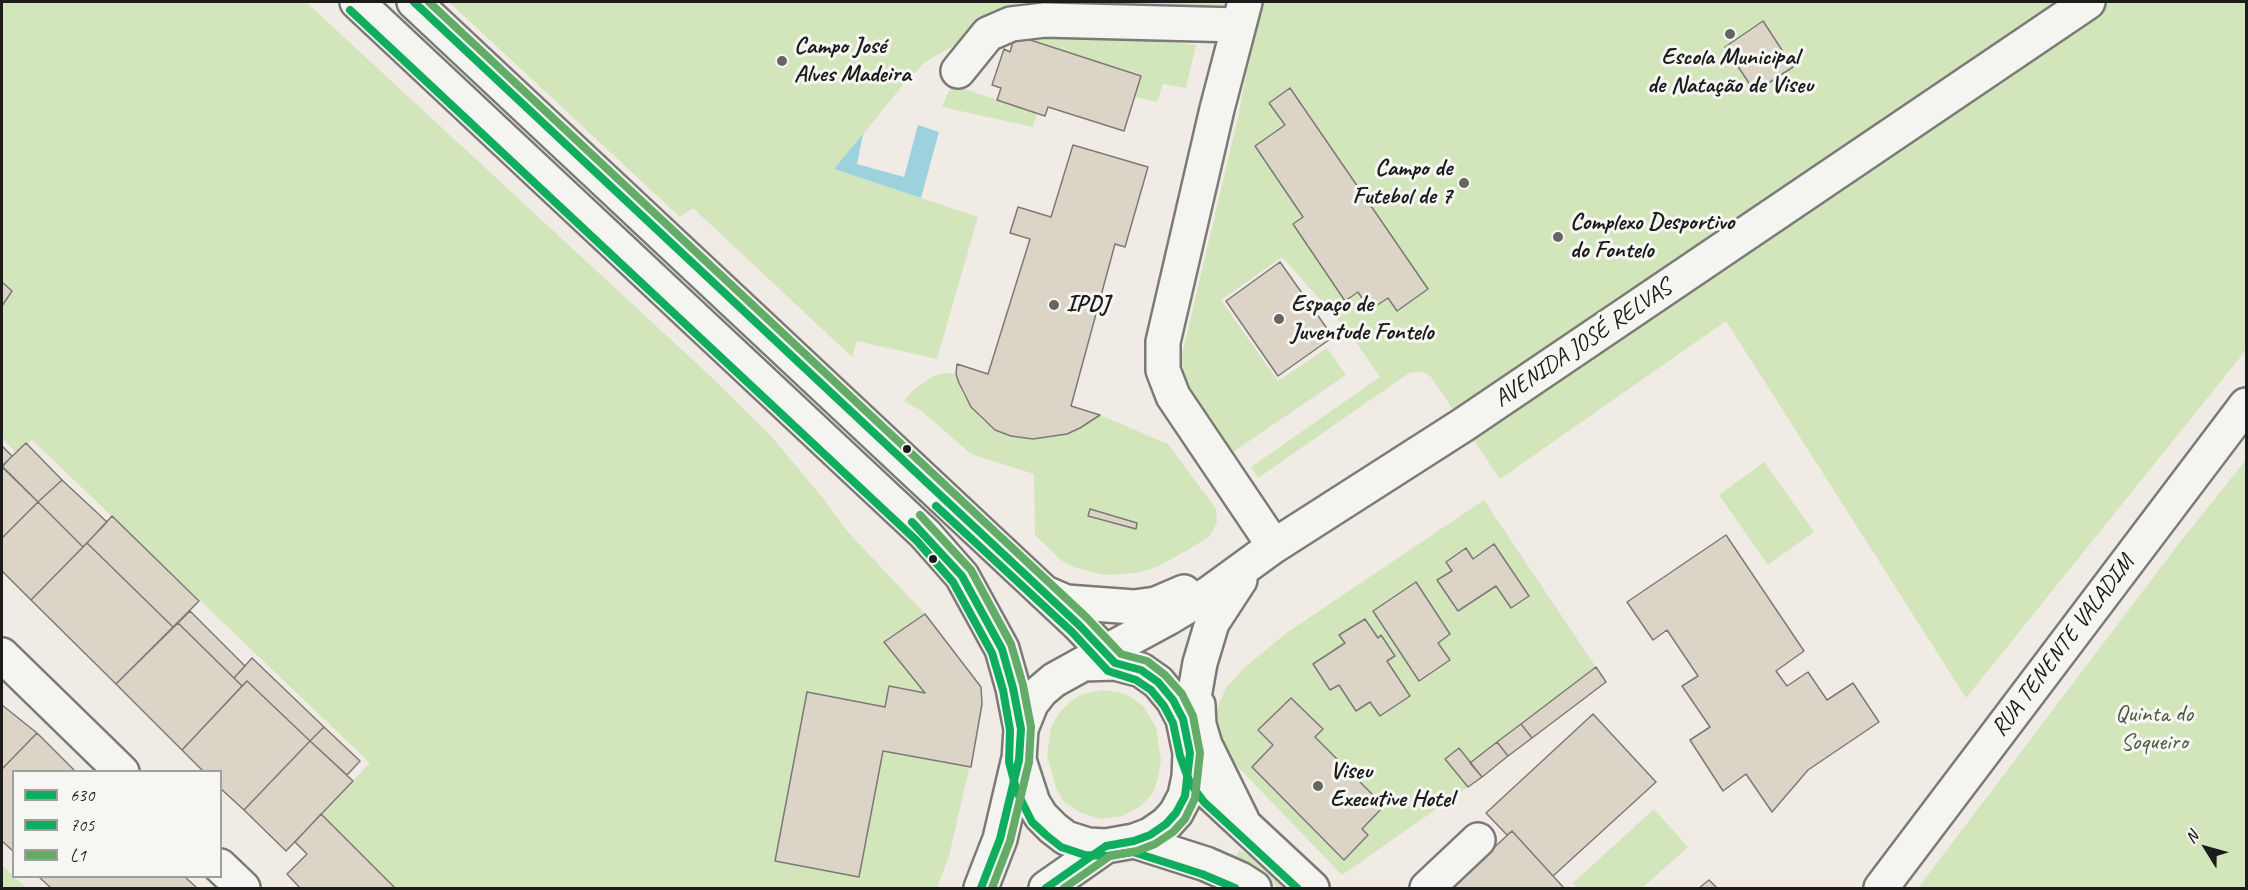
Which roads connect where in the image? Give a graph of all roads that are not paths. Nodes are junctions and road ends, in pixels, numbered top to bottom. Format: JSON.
{"nodes":[{"id":1,"x":357,"y":2,"type":"edge"},
{"id":2,"x":414,"y":2,"type":"edge"},
{"id":3,"x":2088,"y":2,"type":"edge"},
{"id":4,"x":1242,"y":13,"type":"edge"},
{"id":5,"x":958,"y":71,"type":"dead end"},
{"id":6,"x":2247,"y":405,"type":"edge"},
{"id":7,"x":1264,"y":553,"type":"junction"},
{"id":8,"x":1045,"y":593,"type":"junction"},
{"id":9,"x":2,"y":655,"type":"edge"},
{"id":10,"x":1101,"y":660,"type":"junction"},
{"id":11,"x":1197,"y":685,"type":"junction"},
{"id":12,"x":1020,"y":745,"type":"junction"},
{"id":13,"x":1188,"y":745,"type":"junction"},
{"id":14,"x":121,"y":770,"type":"edge"},
{"id":15,"x":1246,"y":827,"type":"junction"},
{"id":16,"x":1478,"y":840,"type":"dead end"},
{"id":17,"x":1120,"y":844,"type":"junction"},
{"id":18,"x":222,"y":868,"type":"edge"},
{"id":19,"x":243,"y":888,"type":"edge"},
{"id":20,"x":981,"y":888,"type":"edge"},
{"id":21,"x":1046,"y":888,"type":"edge"},
{"id":22,"x":1254,"y":888,"type":"edge"},
{"id":23,"x":1312,"y":888,"type":"edge"},
{"id":24,"x":1427,"y":888,"type":"edge"},
{"id":25,"x":1881,"y":888,"type":"edge"}],
"edges":[{"from":1,"to":12,"type":"street"},
{"from":2,"to":8,"type":"street"},
{"from":3,"to":7,"type":"street","name":"AVENIDA JOSÉ RELVAS"},
{"from":4,"to":5,"type":"street"},
{"from":4,"to":7,"type":"street"},
{"from":6,"to":25,"type":"street","name":"RUA TENENTE VALADIM"},
{"from":7,"to":8,"type":"street","name":"AVENIDA JOSÉ RELVAS"},
{"from":7,"to":10,"type":"street","name":"AVENIDA JOSÉ RELVAS"},
{"from":7,"to":11,"type":"street","name":"AVENIDA JOSÉ RELVAS"},
{"from":8,"to":10,"type":"street"},
{"from":9,"to":14,"type":"street"},
{"from":10,"to":12,"type":"street"},
{"from":10,"to":13,"type":"street"},
{"from":11,"to":13,"type":"street","name":"AVENIDA JOSÉ RELVAS"},
{"from":11,"to":15,"type":"street"},
{"from":12,"to":17,"type":"street"},
{"from":12,"to":20,"type":"street"},
{"from":13,"to":15,"type":"street"},
{"from":13,"to":17,"type":"street"},
{"from":15,"to":23,"type":"street"},
{"from":16,"to":24,"type":"street"},
{"from":17,"to":21,"type":"street"},
{"from":17,"to":22,"type":"street"},
{"from":18,"to":19,"type":"street"}]}
